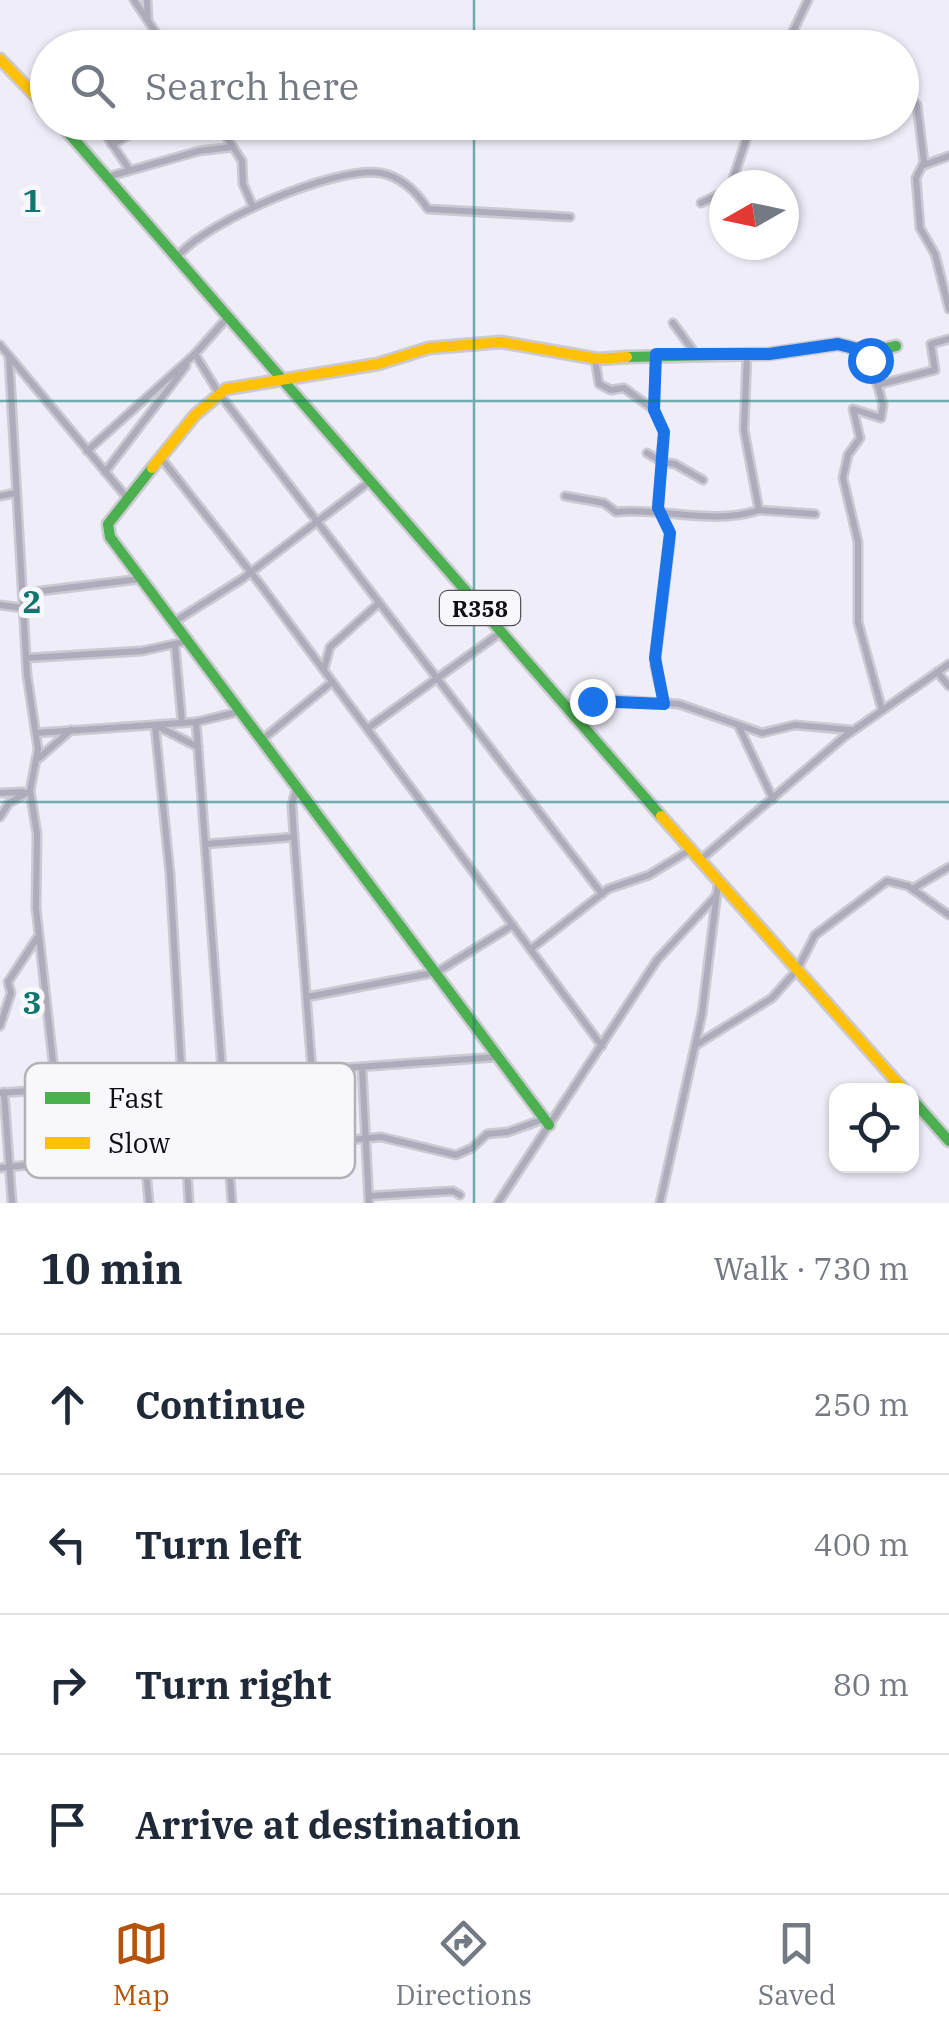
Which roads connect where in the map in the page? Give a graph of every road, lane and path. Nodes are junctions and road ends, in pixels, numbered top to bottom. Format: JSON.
{"nodes":[{"id":1,"x":134,"y":0,"type":"edge"},
{"id":2,"x":147,"y":0,"type":"edge"},
{"id":3,"x":808,"y":0,"type":"edge"},
{"id":4,"x":148,"y":21,"type":"junction"},
{"id":5,"x":154,"y":30,"type":"edge"},
{"id":6,"x":794,"y":30,"type":"edge"},
{"id":7,"x":0,"y":58,"type":"edge"},
{"id":8,"x":30,"y":90,"type":"edge"},
{"id":9,"x":919,"y":123,"type":"edge"},
{"id":10,"x":74,"y":140,"type":"edge"},
{"id":11,"x":109,"y":140,"type":"edge"},
{"id":12,"x":120,"y":140,"type":"edge"},
{"id":13,"x":229,"y":140,"type":"edge"},
{"id":14,"x":746,"y":140,"type":"edge"},
{"id":15,"x":112,"y":145,"type":"junction"},
{"id":16,"x":233,"y":146,"type":"junction"},
{"id":17,"x":949,"y":156,"type":"edge"},
{"id":18,"x":924,"y":165,"type":"junction"},
{"id":19,"x":129,"y":169,"type":"junction"},
{"id":20,"x":735,"y":170,"type":"edge"},
{"id":21,"x":106,"y":177,"type":"junction"},
{"id":22,"x":709,"y":199,"type":"edge"},
{"id":23,"x":701,"y":203,"type":"dead end"},
{"id":24,"x":253,"y":207,"type":"junction"},
{"id":25,"x":570,"y":217,"type":"dead end"},
{"id":26,"x":176,"y":258,"type":"junction"},
{"id":27,"x":949,"y":309,"type":"edge"},
{"id":28,"x":227,"y":318,"type":"junction"},
{"id":29,"x":674,"y":323,"type":"dead end"},
{"id":30,"x":949,"y":339,"type":"edge"},
{"id":31,"x":0,"y":345,"type":"edge"},
{"id":32,"x":896,"y":346,"type":"dead end"},
{"id":33,"x":869,"y":352,"type":"junction"},
{"id":34,"x":195,"y":354,"type":"junction"},
{"id":35,"x":656,"y":354,"type":"junction"},
{"id":36,"x":696,"y":354,"type":"junction"},
{"id":37,"x":747,"y":354,"type":"junction"},
{"id":38,"x":9,"y":357,"type":"junction"},
{"id":39,"x":595,"y":359,"type":"junction"},
{"id":40,"x":281,"y":380,"type":"junction"},
{"id":41,"x":877,"y":384,"type":"junction"},
{"id":42,"x":218,"y":392,"type":"junction"},
{"id":43,"x":654,"y":410,"type":"junction"},
{"id":44,"x":1,"y":440,"type":"edge"},
{"id":45,"x":12,"y":446,"type":"junction"},
{"id":46,"x":87,"y":451,"type":"junction"},
{"id":47,"x":647,"y":453,"type":"dead end"},
{"id":48,"x":161,"y":458,"type":"junction"},
{"id":49,"x":661,"y":461,"type":"junction"},
{"id":50,"x":105,"y":472,"type":"junction"},
{"id":51,"x":703,"y":480,"type":"dead end"},
{"id":52,"x":369,"y":482,"type":"junction"},
{"id":53,"x":16,"y":493,"type":"junction"},
{"id":54,"x":0,"y":496,"type":"edge"},
{"id":55,"x":565,"y":496,"type":"dead end"},
{"id":56,"x":128,"y":499,"type":"junction"},
{"id":57,"x":760,"y":510,"type":"junction"},
{"id":58,"x":658,"y":514,"type":"junction"},
{"id":59,"x":815,"y":514,"type":"dead end"},
{"id":60,"x":319,"y":522,"type":"junction"},
{"id":61,"x":250,"y":571,"type":"junction"},
{"id":62,"x":140,"y":579,"type":"junction"},
{"id":63,"x":24,"y":593,"type":"junction"},
{"id":64,"x":379,"y":603,"type":"junction"},
{"id":65,"x":0,"y":606,"type":"edge"},
{"id":66,"x":24,"y":608,"type":"junction"},
{"id":67,"x":174,"y":622,"type":"junction"},
{"id":68,"x":500,"y":632,"type":"junction"},
{"id":69,"x":189,"y":640,"type":"junction"},
{"id":70,"x":175,"y":645,"type":"junction"},
{"id":71,"x":26,"y":658,"type":"junction"},
{"id":72,"x":949,"y":664,"type":"edge"},
{"id":73,"x":324,"y":671,"type":"junction"},
{"id":74,"x":937,"y":672,"type":"junction"},
{"id":75,"x":437,"y":678,"type":"junction"},
{"id":76,"x":332,"y":682,"type":"junction"},
{"id":77,"x":949,"y":686,"type":"edge"},
{"id":78,"x":664,"y":704,"type":"junction"},
{"id":79,"x":572,"y":710,"type":"junction"},
{"id":80,"x":882,"y":710,"type":"junction"},
{"id":81,"x":242,"y":712,"type":"junction"},
{"id":82,"x":196,"y":722,"type":"junction"},
{"id":83,"x":182,"y":724,"type":"junction"},
{"id":84,"x":737,"y":724,"type":"junction"},
{"id":85,"x":156,"y":726,"type":"junction"},
{"id":86,"x":368,"y":728,"type":"junction"},
{"id":87,"x":72,"y":730,"type":"junction"},
{"id":88,"x":852,"y":730,"type":"junction"},
{"id":89,"x":36,"y":733,"type":"junction"},
{"id":90,"x":264,"y":738,"type":"junction"},
{"id":91,"x":198,"y":747,"type":"junction"},
{"id":92,"x":38,"y":758,"type":"junction"},
{"id":93,"x":297,"y":785,"type":"junction"},
{"id":94,"x":30,"y":791,"type":"junction"},
{"id":95,"x":0,"y":793,"type":"edge"},
{"id":96,"x":773,"y":799,"type":"junction"},
{"id":97,"x":0,"y":817,"type":"edge"},
{"id":98,"x":294,"y":837,"type":"junction"},
{"id":99,"x":207,"y":844,"type":"junction"},
{"id":100,"x":690,"y":850,"type":"junction"},
{"id":101,"x":700,"y":861,"type":"junction"},
{"id":102,"x":949,"y":867,"type":"edge"},
{"id":103,"x":912,"y":889,"type":"junction"},
{"id":104,"x":716,"y":890,"type":"junction"},
{"id":105,"x":602,"y":894,"type":"junction"},
{"id":106,"x":949,"y":915,"type":"edge"},
{"id":107,"x":512,"y":924,"type":"junction"},
{"id":108,"x":38,"y":932,"type":"junction"},
{"id":109,"x":531,"y":949,"type":"junction"},
{"id":110,"x":797,"y":970,"type":"junction"},
{"id":111,"x":437,"y":972,"type":"junction"},
{"id":112,"x":307,"y":997,"type":"junction"},
{"id":113,"x":0,"y":1026,"type":"edge"},
{"id":114,"x":602,"y":1046,"type":"junction"},
{"id":115,"x":696,"y":1046,"type":"junction"},
{"id":116,"x":496,"y":1057,"type":"junction"},
{"id":117,"x":53,"y":1063,"type":"edge"},
{"id":118,"x":181,"y":1063,"type":"edge"},
{"id":119,"x":221,"y":1063,"type":"edge"},
{"id":120,"x":311,"y":1063,"type":"edge"},
{"id":121,"x":362,"y":1067,"type":"junction"},
{"id":122,"x":355,"y":1068,"type":"edge"},
{"id":123,"x":898,"y":1083,"type":"edge"},
{"id":124,"x":2,"y":1093,"type":"edge"},
{"id":125,"x":919,"y":1107,"type":"edge"},
{"id":126,"x":547,"y":1122,"type":"junction"},
{"id":127,"x":366,"y":1140,"type":"junction"},
{"id":128,"x":355,"y":1141,"type":"edge"},
{"id":129,"x":949,"y":1141,"type":"edge"},
{"id":130,"x":4,"y":1167,"type":"edge"},
{"id":131,"x":147,"y":1178,"type":"edge"},
{"id":132,"x":187,"y":1178,"type":"edge"},
{"id":133,"x":231,"y":1178,"type":"edge"},
{"id":134,"x":460,"y":1195,"type":"dead end"},
{"id":135,"x":369,"y":1199,"type":"edge"},
{"id":136,"x":12,"y":1203,"type":"edge"},
{"id":137,"x":149,"y":1203,"type":"edge"},
{"id":138,"x":189,"y":1203,"type":"edge"},
{"id":139,"x":232,"y":1203,"type":"edge"},
{"id":140,"x":498,"y":1203,"type":"edge"},
{"id":141,"x":660,"y":1203,"type":"edge"}],
"edges":[{"from":1,"to":4,"type":"street"},
{"from":2,"to":4,"type":"street"},
{"from":3,"to":6,"type":"street"},
{"from":4,"to":5,"type":"street"},
{"from":7,"to":8,"type":"street"},
{"from":9,"to":18,"type":"street"},
{"from":10,"to":21,"type":"street","number":"R358"},
{"from":11,"to":15,"type":"street"},
{"from":12,"to":15,"type":"street"},
{"from":13,"to":16,"type":"street"},
{"from":14,"to":20,"type":"street"},
{"from":15,"to":19,"type":"street"},
{"from":16,"to":19,"type":"street"},
{"from":16,"to":24,"type":"street"},
{"from":17,"to":18,"type":"street"},
{"from":18,"to":27,"type":"street"},
{"from":19,"to":21,"type":"street"},
{"from":21,"to":26,"type":"street","number":"R358"},
{"from":22,"to":23,"type":"street"},
{"from":24,"to":25,"type":"street"},
{"from":24,"to":26,"type":"street"},
{"from":26,"to":28,"type":"street","number":"R358"},
{"from":28,"to":34,"type":"street"},
{"from":28,"to":40,"type":"street","number":"R358"},
{"from":29,"to":36,"type":"street"},
{"from":30,"to":41,"type":"street"},
{"from":31,"to":38,"type":"street"},
{"from":32,"to":33,"type":"street"},
{"from":33,"to":37,"type":"street"},
{"from":33,"to":41,"type":"street"},
{"from":34,"to":42,"type":"street"},
{"from":34,"to":46,"type":"street"},
{"from":34,"to":50,"type":"street"},
{"from":35,"to":36,"type":"street"},
{"from":35,"to":39,"type":"street"},
{"from":35,"to":43,"type":"street"},
{"from":36,"to":37,"type":"street"},
{"from":37,"to":57,"type":"street"},
{"from":38,"to":45,"type":"street"},
{"from":38,"to":46,"type":"street"},
{"from":39,"to":40,"type":"street"},
{"from":39,"to":43,"type":"street"},
{"from":40,"to":42,"type":"street"},
{"from":40,"to":52,"type":"street","number":"R358"},
{"from":41,"to":80,"type":"street"},
{"from":42,"to":48,"type":"street"},
{"from":42,"to":60,"type":"street"},
{"from":43,"to":49,"type":"street"},
{"from":44,"to":45,"type":"street"},
{"from":45,"to":53,"type":"street"},
{"from":46,"to":50,"type":"street"},
{"from":47,"to":49,"type":"street"},
{"from":48,"to":56,"type":"street"},
{"from":48,"to":61,"type":"street"},
{"from":49,"to":51,"type":"street"},
{"from":49,"to":58,"type":"street"},
{"from":50,"to":56,"type":"street"},
{"from":52,"to":60,"type":"street"},
{"from":52,"to":68,"type":"street","number":"R358"},
{"from":53,"to":54,"type":"street"},
{"from":53,"to":63,"type":"street"},
{"from":55,"to":58,"type":"street"},
{"from":56,"to":62,"type":"street"},
{"from":57,"to":58,"type":"street"},
{"from":57,"to":59,"type":"street"},
{"from":58,"to":78,"type":"street"},
{"from":60,"to":61,"type":"street"},
{"from":60,"to":64,"type":"street"},
{"from":61,"to":67,"type":"street"},
{"from":61,"to":73,"type":"street"},
{"from":62,"to":63,"type":"street"},
{"from":62,"to":67,"type":"street"},
{"from":63,"to":66,"type":"street"},
{"from":64,"to":73,"type":"street"},
{"from":64,"to":75,"type":"street"},
{"from":65,"to":66,"type":"street"},
{"from":66,"to":71,"type":"street"},
{"from":67,"to":69,"type":"street"},
{"from":68,"to":75,"type":"street"},
{"from":68,"to":79,"type":"street","number":"R358"},
{"from":69,"to":70,"type":"street"},
{"from":69,"to":81,"type":"street"},
{"from":70,"to":71,"type":"street"},
{"from":70,"to":83,"type":"street"},
{"from":71,"to":89,"type":"street"},
{"from":72,"to":74,"type":"street"},
{"from":73,"to":76,"type":"street"},
{"from":74,"to":77,"type":"street"},
{"from":74,"to":80,"type":"street"},
{"from":75,"to":86,"type":"street"},
{"from":75,"to":105,"type":"street"},
{"from":76,"to":86,"type":"street"},
{"from":76,"to":90,"type":"street"},
{"from":78,"to":79,"type":"street"},
{"from":78,"to":84,"type":"street"},
{"from":79,"to":100,"type":"street","number":"R358"},
{"from":80,"to":88,"type":"street"},
{"from":81,"to":82,"type":"street"},
{"from":81,"to":90,"type":"street"},
{"from":82,"to":83,"type":"street"},
{"from":82,"to":91,"type":"street"},
{"from":83,"to":85,"type":"street"},
{"from":84,"to":88,"type":"street"},
{"from":84,"to":96,"type":"street"},
{"from":85,"to":87,"type":"street"},
{"from":85,"to":91,"type":"street"},
{"from":85,"to":118,"type":"street"},
{"from":86,"to":107,"type":"street"},
{"from":87,"to":89,"type":"street"},
{"from":87,"to":92,"type":"street"},
{"from":88,"to":96,"type":"street"},
{"from":89,"to":92,"type":"street"},
{"from":90,"to":93,"type":"street"},
{"from":91,"to":99,"type":"street"},
{"from":92,"to":94,"type":"street"},
{"from":93,"to":98,"type":"street"},
{"from":93,"to":111,"type":"street"},
{"from":94,"to":95,"type":"street"},
{"from":94,"to":97,"type":"street"},
{"from":94,"to":108,"type":"street"},
{"from":96,"to":101,"type":"street"},
{"from":98,"to":99,"type":"street"},
{"from":98,"to":112,"type":"street"},
{"from":99,"to":119,"type":"street"},
{"from":100,"to":101,"type":"street","number":"R358"},
{"from":100,"to":105,"type":"street"},
{"from":101,"to":104,"type":"street","number":"R358"},
{"from":102,"to":103,"type":"street"},
{"from":103,"to":106,"type":"street"},
{"from":103,"to":110,"type":"street"},
{"from":104,"to":110,"type":"street","number":"R358"},
{"from":104,"to":114,"type":"street"},
{"from":104,"to":115,"type":"street"},
{"from":105,"to":109,"type":"street"},
{"from":107,"to":109,"type":"street"},
{"from":107,"to":111,"type":"street"},
{"from":108,"to":113,"type":"street"},
{"from":108,"to":117,"type":"street"},
{"from":109,"to":114,"type":"street"},
{"from":110,"to":115,"type":"street"},
{"from":110,"to":123,"type":"street","number":"R358"},
{"from":111,"to":112,"type":"street"},
{"from":111,"to":116,"type":"street"},
{"from":112,"to":120,"type":"street"},
{"from":114,"to":126,"type":"street"},
{"from":115,"to":141,"type":"street"},
{"from":116,"to":121,"type":"street"},
{"from":116,"to":126,"type":"street"},
{"from":121,"to":122,"type":"street"},
{"from":121,"to":127,"type":"street"},
{"from":124,"to":130,"type":"street"},
{"from":125,"to":129,"type":"street"},
{"from":126,"to":127,"type":"street"},
{"from":126,"to":140,"type":"street"},
{"from":127,"to":128,"type":"street"},
{"from":127,"to":135,"type":"street"},
{"from":130,"to":136,"type":"street"},
{"from":131,"to":137,"type":"street"},
{"from":132,"to":138,"type":"street"},
{"from":133,"to":139,"type":"street"},
{"from":134,"to":135,"type":"street"}]}
